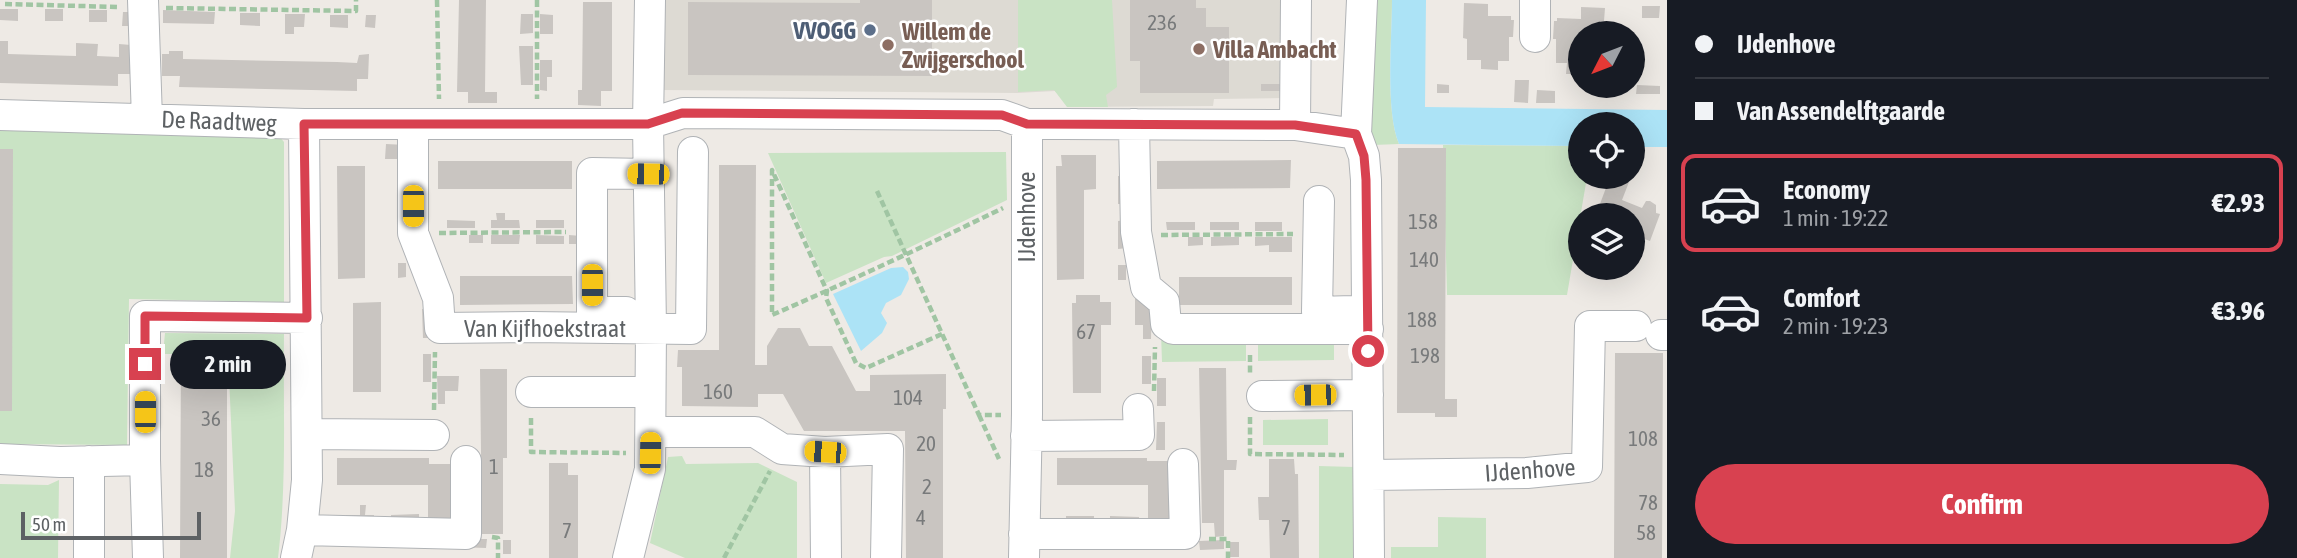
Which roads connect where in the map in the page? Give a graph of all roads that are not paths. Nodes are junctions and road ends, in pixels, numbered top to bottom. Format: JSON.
{"nodes":[{"id":1,"x":650,"y":0,"type":"edge"},
{"id":2,"x":1296,"y":0,"type":"edge"},
{"id":3,"x":1362,"y":0,"type":"edge"},
{"id":4,"x":1535,"y":0,"type":"edge"},
{"id":5,"x":143,"y":4,"type":"edge"},
{"id":6,"x":1535,"y":37,"type":"dead end"},
{"id":7,"x":0,"y":115,"type":"edge"},
{"id":8,"x":147,"y":119,"type":"junction"},
{"id":9,"x":304,"y":124,"type":"junction"},
{"id":10,"x":426,"y":124,"type":"junction"},
{"id":11,"x":648,"y":124,"type":"junction"},
{"id":12,"x":1027,"y":124,"type":"junction"},
{"id":13,"x":1134,"y":124,"type":"junction"},
{"id":14,"x":1295,"y":125,"type":"junction"},
{"id":15,"x":1356,"y":134,"type":"junction"},
{"id":16,"x":693,"y":152,"type":"dead end"},
{"id":17,"x":648,"y":174,"type":"junction"},
{"id":18,"x":1318,"y":201,"type":"dead end"},
{"id":19,"x":307,"y":318,"type":"junction"},
{"id":20,"x":651,"y":320,"type":"junction"},
{"id":21,"x":1368,"y":320,"type":"junction"},
{"id":22,"x":1655,"y":332,"type":"edge"},
{"id":23,"x":531,"y":392,"type":"dead end"},
{"id":24,"x":650,"y":392,"type":"junction"},
{"id":25,"x":1368,"y":395,"type":"junction"},
{"id":26,"x":1256,"y":396,"type":"road end"},
{"id":27,"x":1138,"y":409,"type":"road end"},
{"id":28,"x":1026,"y":425,"type":"junction"},
{"id":29,"x":651,"y":432,"type":"junction"},
{"id":30,"x":307,"y":434,"type":"junction"},
{"id":31,"x":434,"y":435,"type":"road end"},
{"id":32,"x":825,"y":452,"type":"junction"},
{"id":33,"x":0,"y":459,"type":"edge"},
{"id":34,"x":145,"y":460,"type":"junction"},
{"id":35,"x":89,"y":461,"type":"junction"},
{"id":36,"x":466,"y":461,"type":"dead end"},
{"id":37,"x":1183,"y":464,"type":"dead end"},
{"id":38,"x":1370,"y":465,"type":"junction"},
{"id":39,"x":299,"y":544,"type":"edge"},
{"id":40,"x":1024,"y":546,"type":"edge"},
{"id":41,"x":89,"y":558,"type":"edge"},
{"id":42,"x":148,"y":558,"type":"edge"},
{"id":43,"x":628,"y":558,"type":"edge"},
{"id":44,"x":825,"y":558,"type":"edge"},
{"id":45,"x":886,"y":558,"type":"edge"},
{"id":46,"x":1369,"y":558,"type":"edge"}],
"edges":[{"from":1,"to":11,"type":"street","name":"Van Kijfhoekstraat"},
{"from":2,"to":14,"type":"street"},
{"from":3,"to":15,"type":"street"},
{"from":4,"to":6,"type":"street"},
{"from":5,"to":8,"type":"street"},
{"from":7,"to":8,"type":"street","name":"De Raadtweg"},
{"from":8,"to":9,"type":"street","name":"De Raadtweg"},
{"from":9,"to":10,"type":"street","name":"De Raadtweg"},
{"from":9,"to":19,"type":"street"},
{"from":10,"to":11,"type":"street","name":"De Raadtweg"},
{"from":10,"to":20,"type":"street","name":"Van Kijfhoekstraat"},
{"from":11,"to":12,"type":"street"},
{"from":11,"to":17,"type":"street","name":"Van Kijfhoekstraat"},
{"from":12,"to":13,"type":"street"},
{"from":12,"to":28,"type":"street","name":"IJdenhove"},
{"from":13,"to":14,"type":"street"},
{"from":13,"to":21,"type":"street"},
{"from":14,"to":15,"type":"street"},
{"from":15,"to":21,"type":"street"},
{"from":16,"to":20,"type":"street"},
{"from":17,"to":20,"type":"street","name":"Van Kijfhoekstraat"},
{"from":17,"to":20,"type":"street"},
{"from":18,"to":21,"type":"street"},
{"from":19,"to":30,"type":"street"},
{"from":19,"to":34,"type":"street"},
{"from":20,"to":24,"type":"street","name":"Van Kijfhoekstraat"},
{"from":21,"to":25,"type":"street"},
{"from":22,"to":38,"type":"street","name":"IJdenhove"},
{"from":23,"to":24,"type":"street"},
{"from":24,"to":29,"type":"street","name":"Van Kijfhoekstraat"},
{"from":25,"to":26,"type":"street"},
{"from":25,"to":38,"type":"street"},
{"from":27,"to":28,"type":"street"},
{"from":28,"to":40,"type":"street","name":"IJdenhove"},
{"from":29,"to":32,"type":"street"},
{"from":29,"to":43,"type":"street","name":"Van Kijfhoekstraat"},
{"from":30,"to":31,"type":"street"},
{"from":30,"to":39,"type":"street"},
{"from":32,"to":44,"type":"street"},
{"from":32,"to":45,"type":"street"},
{"from":33,"to":35,"type":"street"},
{"from":34,"to":35,"type":"street"},
{"from":34,"to":42,"type":"street"},
{"from":35,"to":41,"type":"street"},
{"from":36,"to":39,"type":"street"},
{"from":37,"to":40,"type":"street"},
{"from":38,"to":46,"type":"street"}]}
